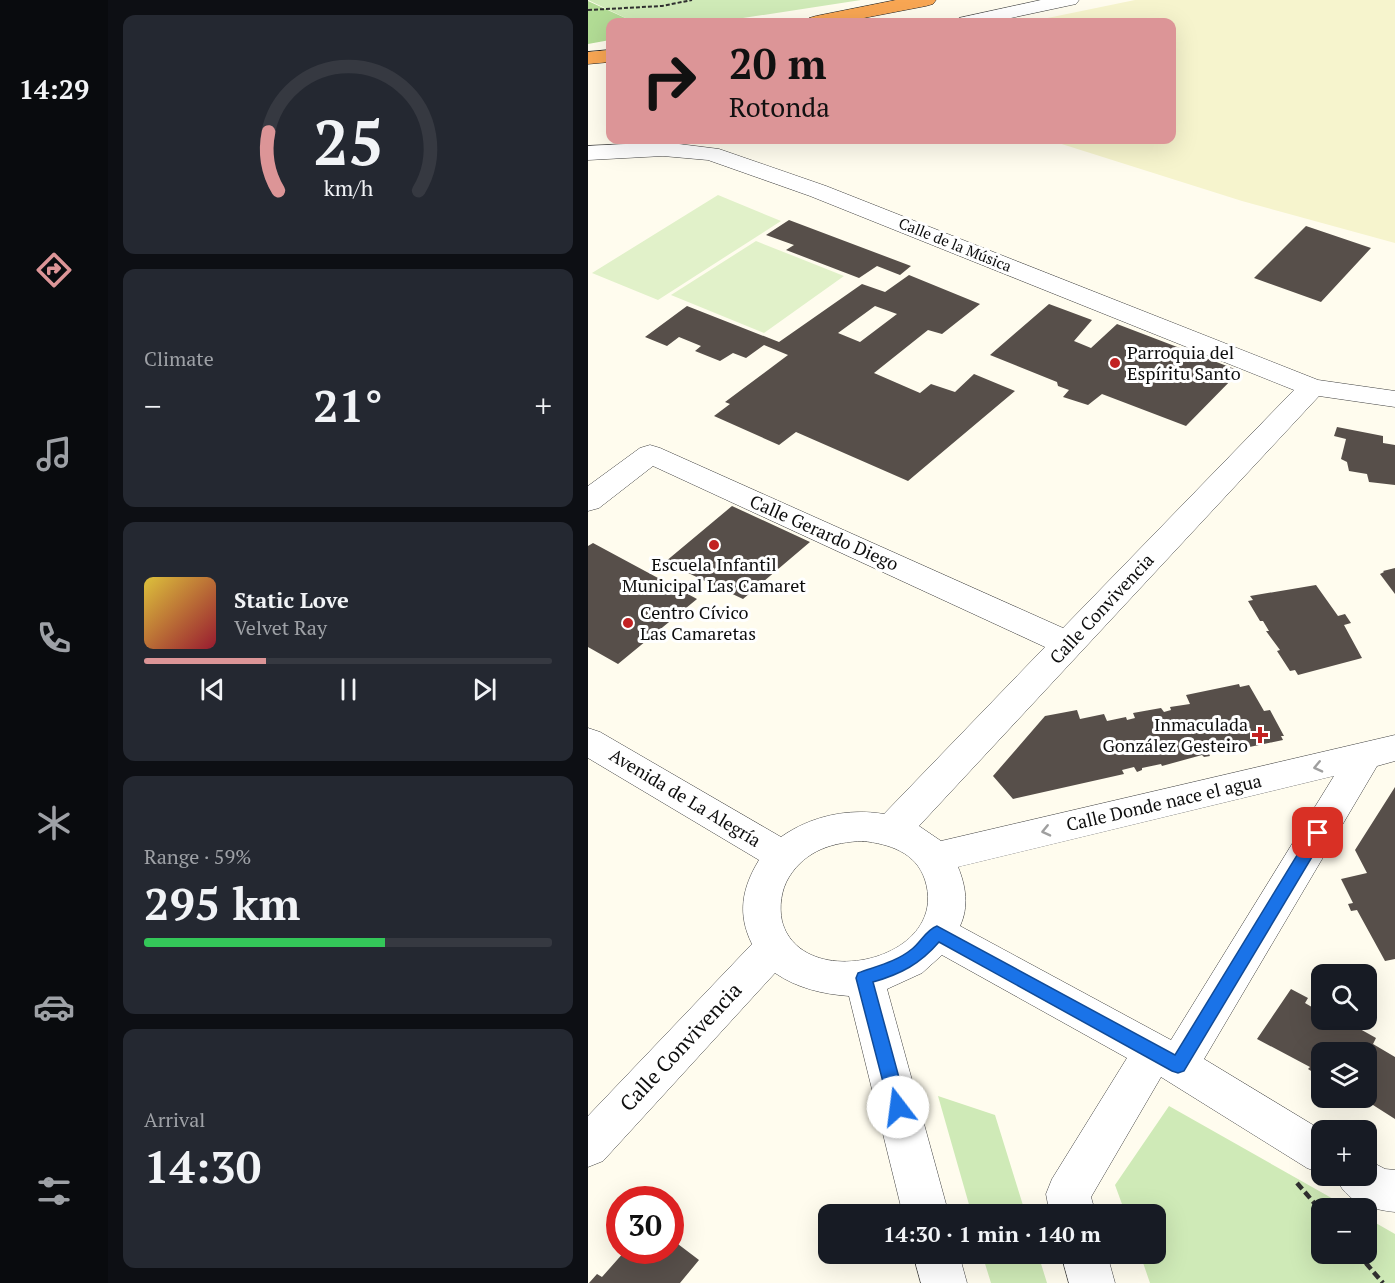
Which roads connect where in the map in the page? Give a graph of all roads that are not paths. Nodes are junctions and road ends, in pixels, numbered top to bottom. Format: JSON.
{"nodes":[{"id":1,"x":926,"y":0,"type":"edge"},
{"id":2,"x":1069,"y":0,"type":"edge"},
{"id":3,"x":836,"y":18,"type":"edge"},
{"id":4,"x":985,"y":18,"type":"edge"},
{"id":5,"x":606,"y":56,"type":"edge"},
{"id":6,"x":588,"y":58,"type":"edge"},
{"id":7,"x":664,"y":145,"type":"edge"},
{"id":8,"x":588,"y":153,"type":"edge"},
{"id":9,"x":1312,"y":387,"type":"junction"},
{"id":10,"x":1395,"y":399,"type":"edge"},
{"id":11,"x":588,"y":501,"type":"edge"},
{"id":12,"x":1068,"y":644,"type":"junction"},
{"id":13,"x":588,"y":741,"type":"edge"},
{"id":14,"x":1380,"y":752,"type":"edge"},
{"id":15,"x":892,"y":830,"type":"junction"},
{"id":16,"x":783,"y":856,"type":"junction"},
{"id":17,"x":934,"y":858,"type":"junction"},
{"id":18,"x":937,"y":933,"type":"junction"},
{"id":19,"x":774,"y":947,"type":"junction"},
{"id":20,"x":864,"y":978,"type":"junction"},
{"id":21,"x":1166,"y":1058,"type":"junction"},
{"id":22,"x":588,"y":1147,"type":"edge"},
{"id":23,"x":1311,"y":1147,"type":"edge"},
{"id":24,"x":1373,"y":1186,"type":"edge"},
{"id":25,"x":1395,"y":1191,"type":"edge"},
{"id":26,"x":923,"y":1204,"type":"edge"},
{"id":27,"x":1070,"y":1204,"type":"edge"},
{"id":28,"x":939,"y":1264,"type":"edge"},
{"id":29,"x":1087,"y":1264,"type":"edge"},
{"id":30,"x":944,"y":1283,"type":"edge"},
{"id":31,"x":1092,"y":1283,"type":"edge"}],
"edges":[{"from":1,"to":3,"type":"highway"},
{"from":2,"to":4,"type":"street"},
{"from":5,"to":6,"type":"highway"},
{"from":7,"to":8,"type":"street","name":"Calle de la Música"},
{"from":7,"to":9,"type":"street","name":"Calle de la Música"},
{"from":9,"to":10,"type":"street","name":"Calle de la Música"},
{"from":9,"to":12,"type":"street","name":"Calle Convivencia"},
{"from":11,"to":12,"type":"street","name":"Calle Gerardo Diego"},
{"from":12,"to":15,"type":"street","name":"Calle Convivencia"},
{"from":13,"to":16,"type":"street","name":"Avenida de La Alegría"},
{"from":14,"to":17,"type":"street","name":"Calle Donde nace el agua","one_way":true},
{"from":14,"to":21,"type":"street"},
{"from":15,"to":16,"type":"street"},
{"from":15,"to":17,"type":"street"},
{"from":16,"to":19,"type":"street"},
{"from":17,"to":18,"type":"street"},
{"from":18,"to":20,"type":"street"},
{"from":18,"to":21,"type":"street"},
{"from":19,"to":20,"type":"street"},
{"from":19,"to":22,"type":"street","name":"Calle Convivencia"},
{"from":20,"to":26,"type":"street"},
{"from":21,"to":23,"type":"street"},
{"from":21,"to":27,"type":"street"},
{"from":24,"to":25,"type":"street"},
{"from":28,"to":30,"type":"street"},
{"from":29,"to":31,"type":"street"}]}
